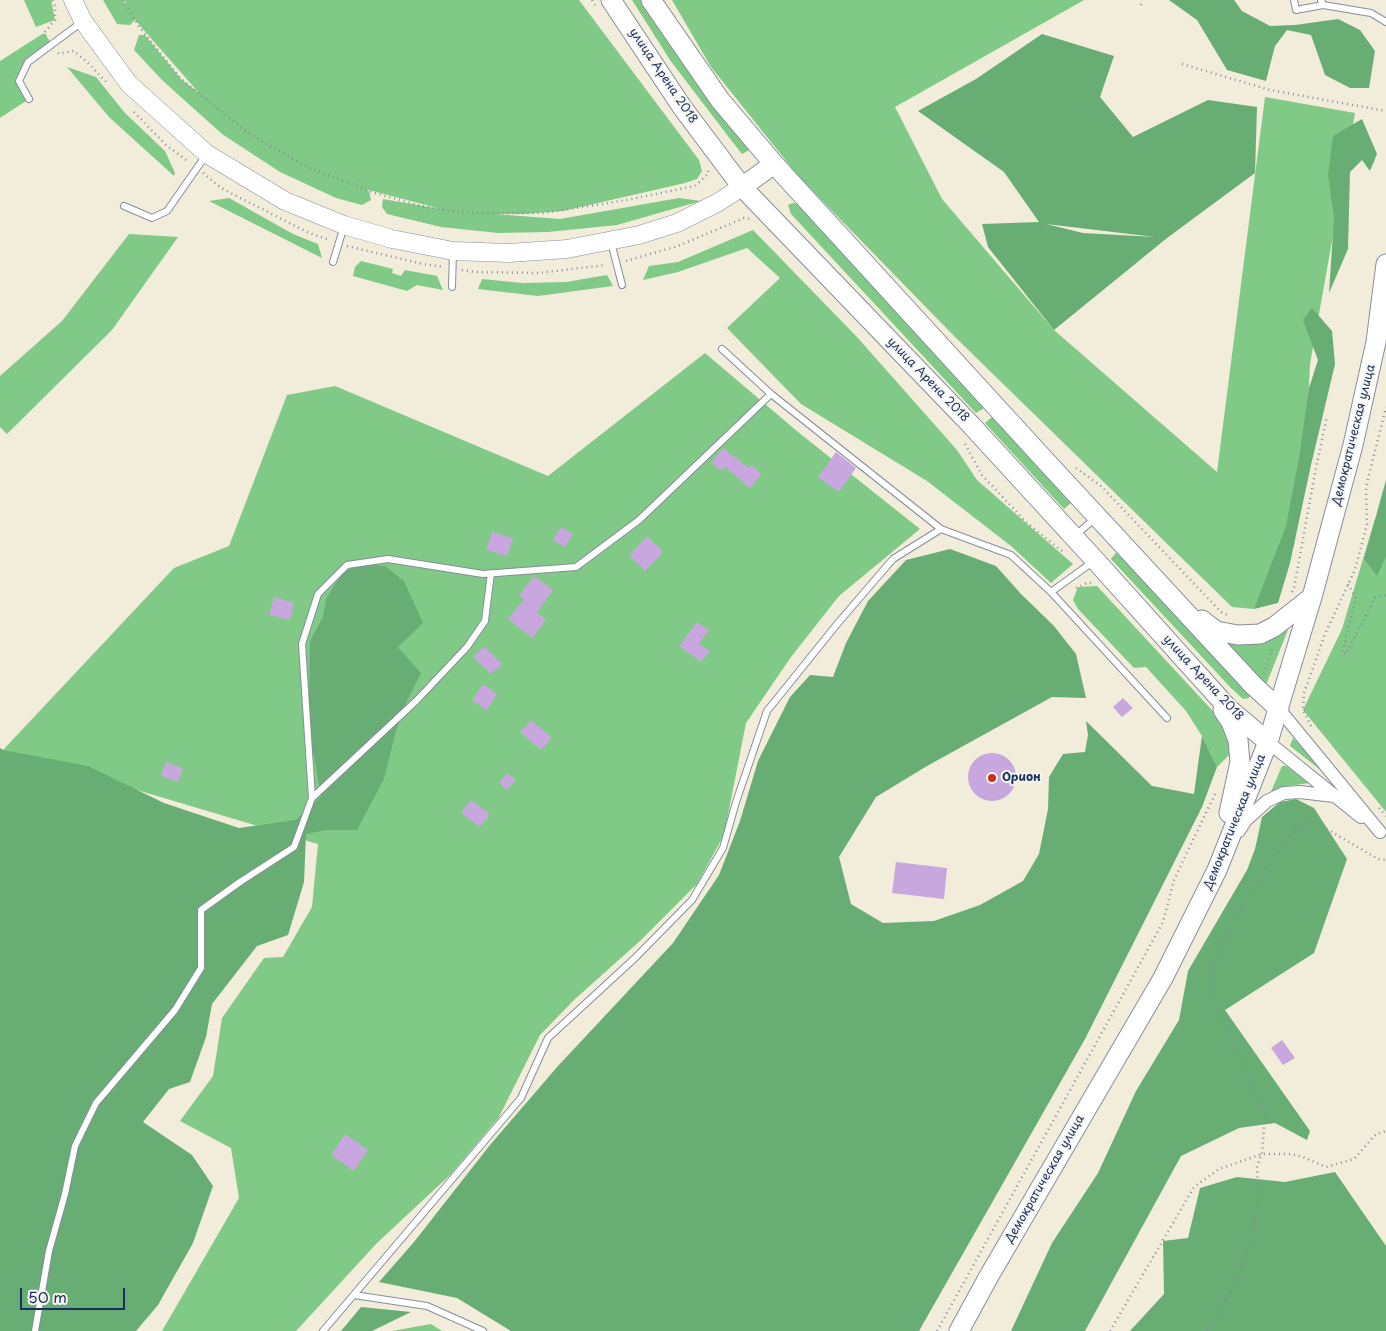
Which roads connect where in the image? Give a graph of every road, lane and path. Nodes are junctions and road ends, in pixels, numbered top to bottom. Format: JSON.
{"nodes":[{"id":1,"x":52,"y":0,"type":"edge"},
{"id":2,"x":73,"y":0,"type":"edge"},
{"id":3,"x":123,"y":0,"type":"edge"},
{"id":4,"x":592,"y":0,"type":"edge"},
{"id":5,"x":652,"y":0,"type":"edge"},
{"id":6,"x":1142,"y":0,"type":"edge"},
{"id":7,"x":1294,"y":0,"type":"edge"},
{"id":8,"x":1322,"y":3,"type":"edge"},
{"id":9,"x":604,"y":4,"type":"edge"},
{"id":10,"x":1141,"y":5,"type":"dead end"},
{"id":11,"x":83,"y":21,"type":"junction"},
{"id":12,"x":1386,"y":22,"type":"edge"},
{"id":13,"x":52,"y":44,"type":"junction"},
{"id":14,"x":1182,"y":64,"type":"dead end"},
{"id":15,"x":108,"y":84,"type":"dead end"},
{"id":16,"x":29,"y":99,"type":"dead end"},
{"id":17,"x":134,"y":111,"type":"dead end"},
{"id":18,"x":1386,"y":111,"type":"edge"},
{"id":19,"x":202,"y":161,"type":"junction"},
{"id":20,"x":774,"y":164,"type":"junction"},
{"id":21,"x":708,"y":167,"type":"dead end"},
{"id":22,"x":742,"y":187,"type":"junction"},
{"id":23,"x":124,"y":206,"type":"dead end"},
{"id":24,"x":755,"y":219,"type":"dead end"},
{"id":25,"x":344,"y":225,"type":"junction"},
{"id":26,"x":611,"y":241,"type":"junction"},
{"id":27,"x":338,"y":243,"type":"junction"},
{"id":28,"x":453,"y":260,"type":"junction"},
{"id":29,"x":333,"y":262,"type":"dead end"},
{"id":30,"x":617,"y":262,"type":"junction"},
{"id":31,"x":1386,"y":264,"type":"edge"},
{"id":32,"x":622,"y":285,"type":"dead end"},
{"id":33,"x":452,"y":287,"type":"dead end"},
{"id":34,"x":722,"y":349,"type":"dead end"},
{"id":35,"x":771,"y":394,"type":"junction"},
{"id":36,"x":1386,"y":407,"type":"edge"},
{"id":37,"x":1327,"y":416,"type":"dead end"},
{"id":38,"x":961,"y":436,"type":"dead end"},
{"id":39,"x":1073,"y":466,"type":"dead end"},
{"id":40,"x":1097,"y":516,"type":"junction"},
{"id":41,"x":941,"y":529,"type":"junction"},
{"id":42,"x":1074,"y":537,"type":"junction"},
{"id":43,"x":1068,"y":556,"type":"dead end"},
{"id":44,"x":1096,"y":560,"type":"junction"},
{"id":45,"x":492,"y":573,"type":"junction"},
{"id":46,"x":1348,"y":584,"type":"junction"},
{"id":47,"x":1097,"y":586,"type":"dead end"},
{"id":48,"x":1074,"y":588,"type":"dead end"},
{"id":49,"x":1051,"y":592,"type":"junction"},
{"id":50,"x":1386,"y":595,"type":"edge"},
{"id":51,"x":1289,"y":597,"type":"dead end"},
{"id":52,"x":1312,"y":597,"type":"junction"},
{"id":53,"x":1178,"y":602,"type":"junction"},
{"id":54,"x":1239,"y":619,"type":"dead end"},
{"id":55,"x":1275,"y":640,"type":"dead end"},
{"id":56,"x":1264,"y":675,"type":"dead end"},
{"id":57,"x":1213,"y":691,"type":"junction"},
{"id":58,"x":1279,"y":709,"type":"junction"},
{"id":59,"x":1167,"y":718,"type":"dead end"},
{"id":60,"x":1313,"y":729,"type":"dead end"},
{"id":61,"x":1268,"y":742,"type":"junction"},
{"id":62,"x":1216,"y":793,"type":"dead end"},
{"id":63,"x":1334,"y":796,"type":"junction"},
{"id":64,"x":312,"y":798,"type":"junction"},
{"id":65,"x":1376,"y":804,"type":"dead end"},
{"id":66,"x":1386,"y":816,"type":"edge"},
{"id":67,"x":1383,"y":835,"type":"edge"},
{"id":68,"x":1386,"y":860,"type":"edge"},
{"id":69,"x":1216,"y":870,"type":"junction"},
{"id":70,"x":1386,"y":1131,"type":"edge"},
{"id":71,"x":1262,"y":1154,"type":"junction"},
{"id":72,"x":354,"y":1295,"type":"junction"},
{"id":73,"x":35,"y":1331,"type":"edge"},
{"id":74,"x":324,"y":1331,"type":"edge"},
{"id":75,"x":484,"y":1331,"type":"edge"},
{"id":76,"x":937,"y":1331,"type":"edge"},
{"id":77,"x":959,"y":1331,"type":"edge"},
{"id":78,"x":1110,"y":1331,"type":"edge"},
{"id":79,"x":1207,"y":1331,"type":"edge"}],
"edges":[{"from":1,"to":13,"type":"path"},
{"from":2,"to":11,"type":"main road"},
{"from":3,"to":21,"type":"path"},
{"from":4,"to":9,"type":"path"},
{"from":5,"to":20,"type":"main road"},
{"from":6,"to":10,"type":"path"},
{"from":7,"to":8,"type":"lane"},
{"from":8,"to":12,"type":"lane"},
{"from":9,"to":22,"type":"main road","name":"улица Арена 2018"},
{"from":11,"to":13,"type":"lane"},
{"from":11,"to":19,"type":"main road"},
{"from":13,"to":15,"type":"path"},
{"from":13,"to":16,"type":"lane"},
{"from":14,"to":18,"type":"path"},
{"from":17,"to":19,"type":"path"},
{"from":19,"to":23,"type":"lane"},
{"from":19,"to":25,"type":"main road"},
{"from":19,"to":27,"type":"path"},
{"from":20,"to":22,"type":"main road"},
{"from":20,"to":40,"type":"main road"},
{"from":22,"to":26,"type":"main road"},
{"from":22,"to":42,"type":"main road","name":"улица Арена 2018"},
{"from":24,"to":30,"type":"path"},
{"from":25,"to":27,"type":"lane"},
{"from":25,"to":28,"type":"main road"},
{"from":26,"to":28,"type":"main road"},
{"from":26,"to":30,"type":"lane"},
{"from":27,"to":28,"type":"path"},
{"from":27,"to":29,"type":"lane"},
{"from":28,"to":30,"type":"path"},
{"from":28,"to":33,"type":"lane"},
{"from":30,"to":32,"type":"lane"},
{"from":31,"to":52,"type":"main road","name":"Демократическая улица"},
{"from":34,"to":35,"type":"lane"},
{"from":35,"to":41,"type":"lane"},
{"from":35,"to":45,"type":"lane"},
{"from":36,"to":46,"type":"path"},
{"from":37,"to":51,"type":"path"},
{"from":38,"to":43,"type":"path"},
{"from":39,"to":54,"type":"path"},
{"from":40,"to":42,"type":"lane"},
{"from":40,"to":53,"type":"main road"},
{"from":41,"to":49,"type":"lane"},
{"from":41,"to":72,"type":"lane"},
{"from":42,"to":44,"type":"main road","name":"улица Арена 2018"},
{"from":44,"to":49,"type":"lane"},
{"from":44,"to":57,"type":"main road","name":"улица Арена 2018"},
{"from":45,"to":64,"type":"lane"},
{"from":45,"to":64,"type":"lane"},
{"from":46,"to":50,"type":"path"},
{"from":46,"to":60,"type":"path"},
{"from":47,"to":48,"type":"path"},
{"from":49,"to":59,"type":"lane"},
{"from":52,"to":53,"type":"main road"},
{"from":52,"to":58,"type":"main road","name":"Демократическая улица"},
{"from":53,"to":58,"type":"main road"},
{"from":55,"to":56,"type":"path"},
{"from":57,"to":61,"type":"main road","name":"улица Арена 2018"},
{"from":57,"to":69,"type":"main road"},
{"from":58,"to":61,"type":"main road","name":"Демократическая улица"},
{"from":58,"to":67,"type":"street"},
{"from":61,"to":63,"type":"street"},
{"from":61,"to":69,"type":"main road","name":"Демократическая улица"},
{"from":62,"to":76,"type":"path"},
{"from":63,"to":67,"type":"street"},
{"from":63,"to":69,"type":"street"},
{"from":64,"to":73,"type":"lane"},
{"from":65,"to":66,"type":"path"},
{"from":68,"to":71,"type":"path"},
{"from":69,"to":77,"type":"main road","name":"Демократическая улица"},
{"from":70,"to":71,"type":"path"},
{"from":71,"to":78,"type":"path"},
{"from":71,"to":79,"type":"path"},
{"from":72,"to":74,"type":"lane"},
{"from":72,"to":75,"type":"lane"}]}
